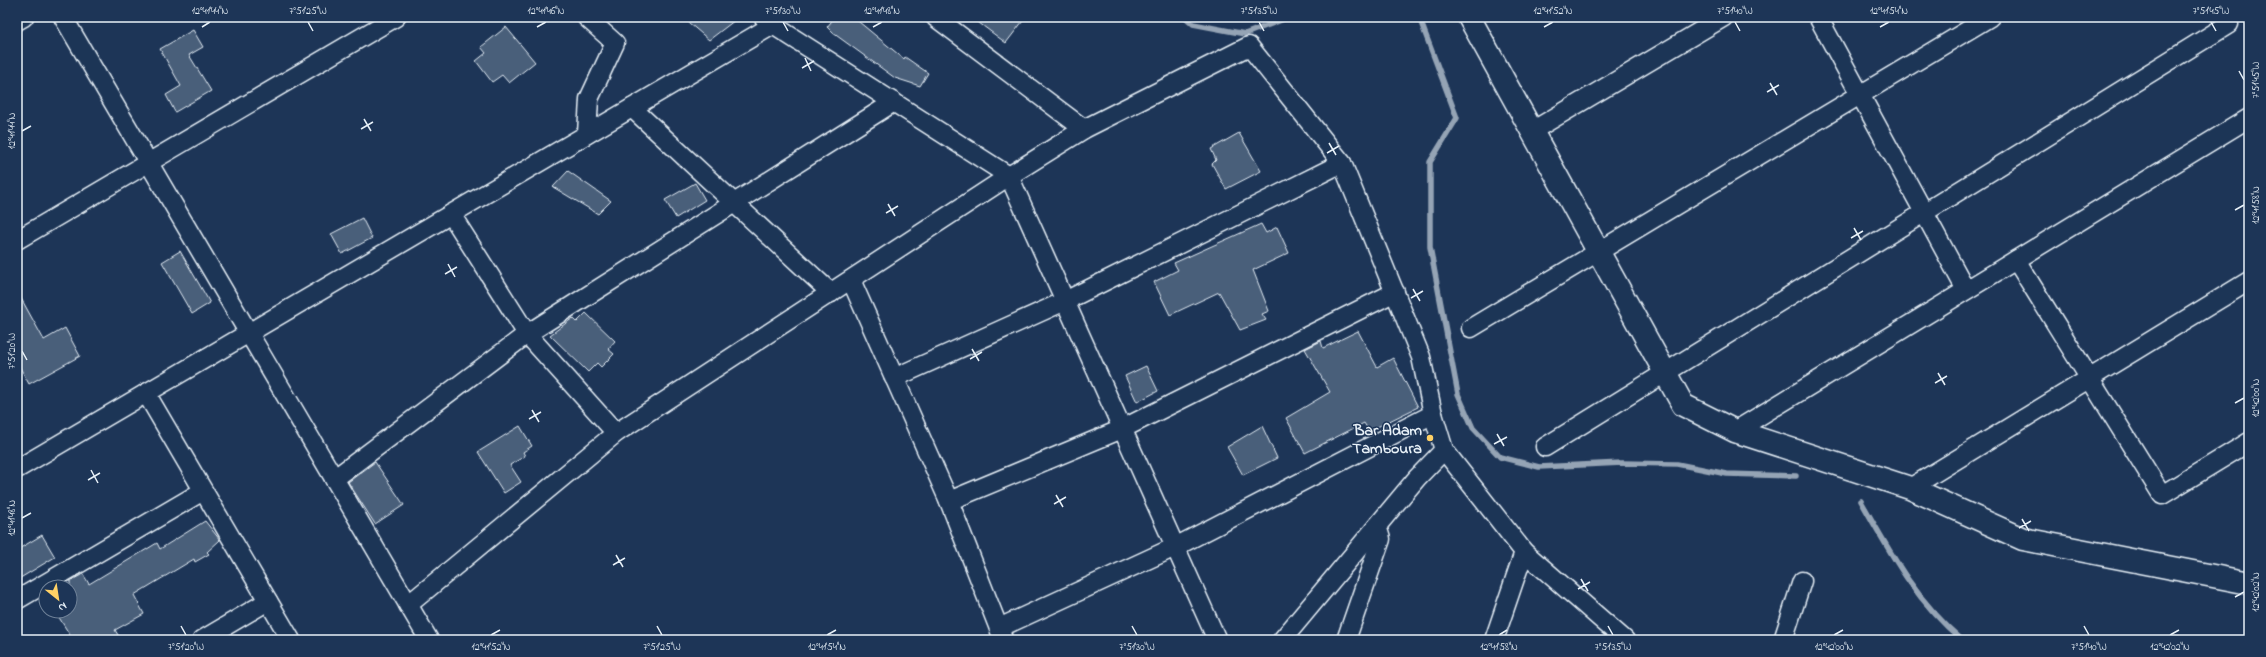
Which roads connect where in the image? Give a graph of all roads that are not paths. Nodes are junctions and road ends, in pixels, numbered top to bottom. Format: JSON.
{"nodes":[{"id":1,"x":24,"y":17,"type":"edge"},
{"id":2,"x":63,"y":17,"type":"edge"},
{"id":3,"x":396,"y":17,"type":"edge"},
{"id":4,"x":586,"y":17,"type":"edge"},
{"id":5,"x":934,"y":17,"type":"edge"},
{"id":6,"x":1469,"y":17,"type":"edge"},
{"id":7,"x":1724,"y":17,"type":"edge"},
{"id":8,"x":1818,"y":17,"type":"edge"},
{"id":9,"x":1990,"y":17,"type":"edge"},
{"id":10,"x":17,"y":21,"type":"edge"},
{"id":11,"x":768,"y":21,"type":"edge"},
{"id":12,"x":2230,"y":24,"type":"dead end"},
{"id":13,"x":1860,"y":95,"type":"junction"},
{"id":14,"x":894,"y":102,"type":"junction"},
{"id":15,"x":632,"y":108,"type":"junction"},
{"id":16,"x":2249,"y":118,"type":"edge"},
{"id":17,"x":1084,"y":129,"type":"junction"},
{"id":18,"x":1532,"y":131,"type":"junction"},
{"id":19,"x":587,"y":134,"type":"junction"},
{"id":20,"x":148,"y":163,"type":"junction"},
{"id":21,"x":1342,"y":163,"type":"junction"},
{"id":22,"x":1009,"y":176,"type":"junction"},
{"id":23,"x":734,"y":203,"type":"junction"},
{"id":24,"x":1924,"y":213,"type":"junction"},
{"id":25,"x":451,"y":214,"type":"junction"},
{"id":26,"x":17,"y":240,"type":"edge"},
{"id":27,"x":1598,"y":252,"type":"junction"},
{"id":28,"x":2016,"y":260,"type":"junction"},
{"id":29,"x":851,"y":280,"type":"junction"},
{"id":30,"x":2249,"y":281,"type":"edge"},
{"id":31,"x":1966,"y":290,"type":"junction"},
{"id":32,"x":1395,"y":292,"type":"junction"},
{"id":33,"x":831,"y":293,"type":"junction"},
{"id":34,"x":1065,"y":301,"type":"junction"},
{"id":35,"x":1471,"y":328,"type":"dead end"},
{"id":36,"x":249,"y":334,"type":"junction"},
{"id":37,"x":526,"y":334,"type":"junction"},
{"id":38,"x":1665,"y":373,"type":"junction"},
{"id":39,"x":894,"y":378,"type":"junction"},
{"id":40,"x":2090,"y":378,"type":"junction"},
{"id":41,"x":146,"y":393,"type":"junction"},
{"id":42,"x":1433,"y":414,"type":"junction"},
{"id":43,"x":1122,"y":429,"type":"junction"},
{"id":44,"x":1735,"y":431,"type":"junction"},
{"id":45,"x":616,"y":433,"type":"junction"},
{"id":46,"x":2249,"y":442,"type":"edge"},
{"id":47,"x":1545,"y":447,"type":"dead end"},
{"id":48,"x":1444,"y":450,"type":"junction"},
{"id":49,"x":17,"y":469,"type":"edge"},
{"id":50,"x":334,"y":479,"type":"junction"},
{"id":51,"x":1910,"y":488,"type":"junction"},
{"id":52,"x":204,"y":491,"type":"junction"},
{"id":53,"x":949,"y":502,"type":"junction"},
{"id":54,"x":1377,"y":526,"type":"junction"},
{"id":55,"x":1175,"y":547,"type":"junction"},
{"id":56,"x":1524,"y":552,"type":"junction"},
{"id":57,"x":1802,"y":581,"type":"dead end"},
{"id":58,"x":2249,"y":583,"type":"edge"},
{"id":59,"x":17,"y":600,"type":"edge"},
{"id":60,"x":268,"y":601,"type":"junction"},
{"id":61,"x":408,"y":605,"type":"junction"},
{"id":62,"x":1001,"y":634,"type":"edge"},
{"id":63,"x":202,"y":640,"type":"edge"},
{"id":64,"x":291,"y":640,"type":"edge"},
{"id":65,"x":429,"y":640,"type":"edge"},
{"id":66,"x":1217,"y":640,"type":"edge"},
{"id":67,"x":1282,"y":640,"type":"edge"},
{"id":68,"x":1346,"y":640,"type":"edge"},
{"id":69,"x":1494,"y":640,"type":"edge"},
{"id":70,"x":1625,"y":640,"type":"edge"},
{"id":71,"x":1783,"y":640,"type":"edge"}],
"edges":[{"from":1,"to":10,"type":"street"},
{"from":2,"to":20,"type":"street"},
{"from":3,"to":20,"type":"street"},
{"from":4,"to":19,"type":"street"},
{"from":5,"to":17,"type":"street"},
{"from":6,"to":18,"type":"street"},
{"from":7,"to":18,"type":"street"},
{"from":8,"to":13,"type":"street"},
{"from":9,"to":13,"type":"street"},
{"from":11,"to":14,"type":"street"},
{"from":11,"to":15,"type":"street"},
{"from":12,"to":24,"type":"street"},
{"from":13,"to":24,"type":"street"},
{"from":13,"to":27,"type":"street"},
{"from":14,"to":22,"type":"street"},
{"from":14,"to":23,"type":"street"},
{"from":15,"to":19,"type":"street"},
{"from":15,"to":23,"type":"street"},
{"from":16,"to":28,"type":"street"},
{"from":17,"to":21,"type":"street"},
{"from":17,"to":22,"type":"street"},
{"from":18,"to":27,"type":"street"},
{"from":19,"to":25,"type":"street"},
{"from":20,"to":26,"type":"street"},
{"from":20,"to":36,"type":"street"},
{"from":21,"to":32,"type":"street"},
{"from":21,"to":34,"type":"street"},
{"from":22,"to":29,"type":"street"},
{"from":22,"to":34,"type":"street"},
{"from":23,"to":33,"type":"street"},
{"from":23,"to":37,"type":"street"},
{"from":24,"to":31,"type":"street"},
{"from":24,"to":38,"type":"street"},
{"from":25,"to":36,"type":"street"},
{"from":25,"to":37,"type":"street"},
{"from":27,"to":35,"type":"street"},
{"from":27,"to":38,"type":"street"},
{"from":28,"to":31,"type":"street"},
{"from":28,"to":40,"type":"street"},
{"from":29,"to":33,"type":"street"},
{"from":29,"to":39,"type":"street"},
{"from":30,"to":40,"type":"street"},
{"from":31,"to":44,"type":"street"},
{"from":32,"to":42,"type":"street"},
{"from":32,"to":43,"type":"street"},
{"from":33,"to":45,"type":"street"},
{"from":34,"to":39,"type":"street"},
{"from":34,"to":43,"type":"street"},
{"from":36,"to":41,"type":"street"},
{"from":36,"to":50,"type":"street"},
{"from":37,"to":45,"type":"street"},
{"from":37,"to":50,"type":"street"},
{"from":38,"to":44,"type":"street"},
{"from":38,"to":47,"type":"street"},
{"from":39,"to":53,"type":"street"},
{"from":40,"to":46,"type":"street"},
{"from":40,"to":51,"type":"street"},
{"from":41,"to":49,"type":"street"},
{"from":41,"to":52,"type":"street"},
{"from":42,"to":48,"type":"street"},
{"from":42,"to":55,"type":"street"},
{"from":43,"to":53,"type":"street"},
{"from":43,"to":55,"type":"street"},
{"from":44,"to":51,"type":"street"},
{"from":45,"to":61,"type":"street"},
{"from":48,"to":54,"type":"street"},
{"from":48,"to":56,"type":"street"},
{"from":50,"to":61,"type":"street"},
{"from":51,"to":58,"type":"street"},
{"from":52,"to":59,"type":"street"},
{"from":52,"to":60,"type":"street"},
{"from":53,"to":62,"type":"street"},
{"from":54,"to":67,"type":"street"},
{"from":54,"to":68,"type":"street"},
{"from":55,"to":62,"type":"street"},
{"from":55,"to":66,"type":"street"},
{"from":56,"to":69,"type":"street"},
{"from":56,"to":70,"type":"street"},
{"from":57,"to":71,"type":"street"},
{"from":60,"to":63,"type":"street"},
{"from":60,"to":64,"type":"street"},
{"from":61,"to":65,"type":"street"}]}
